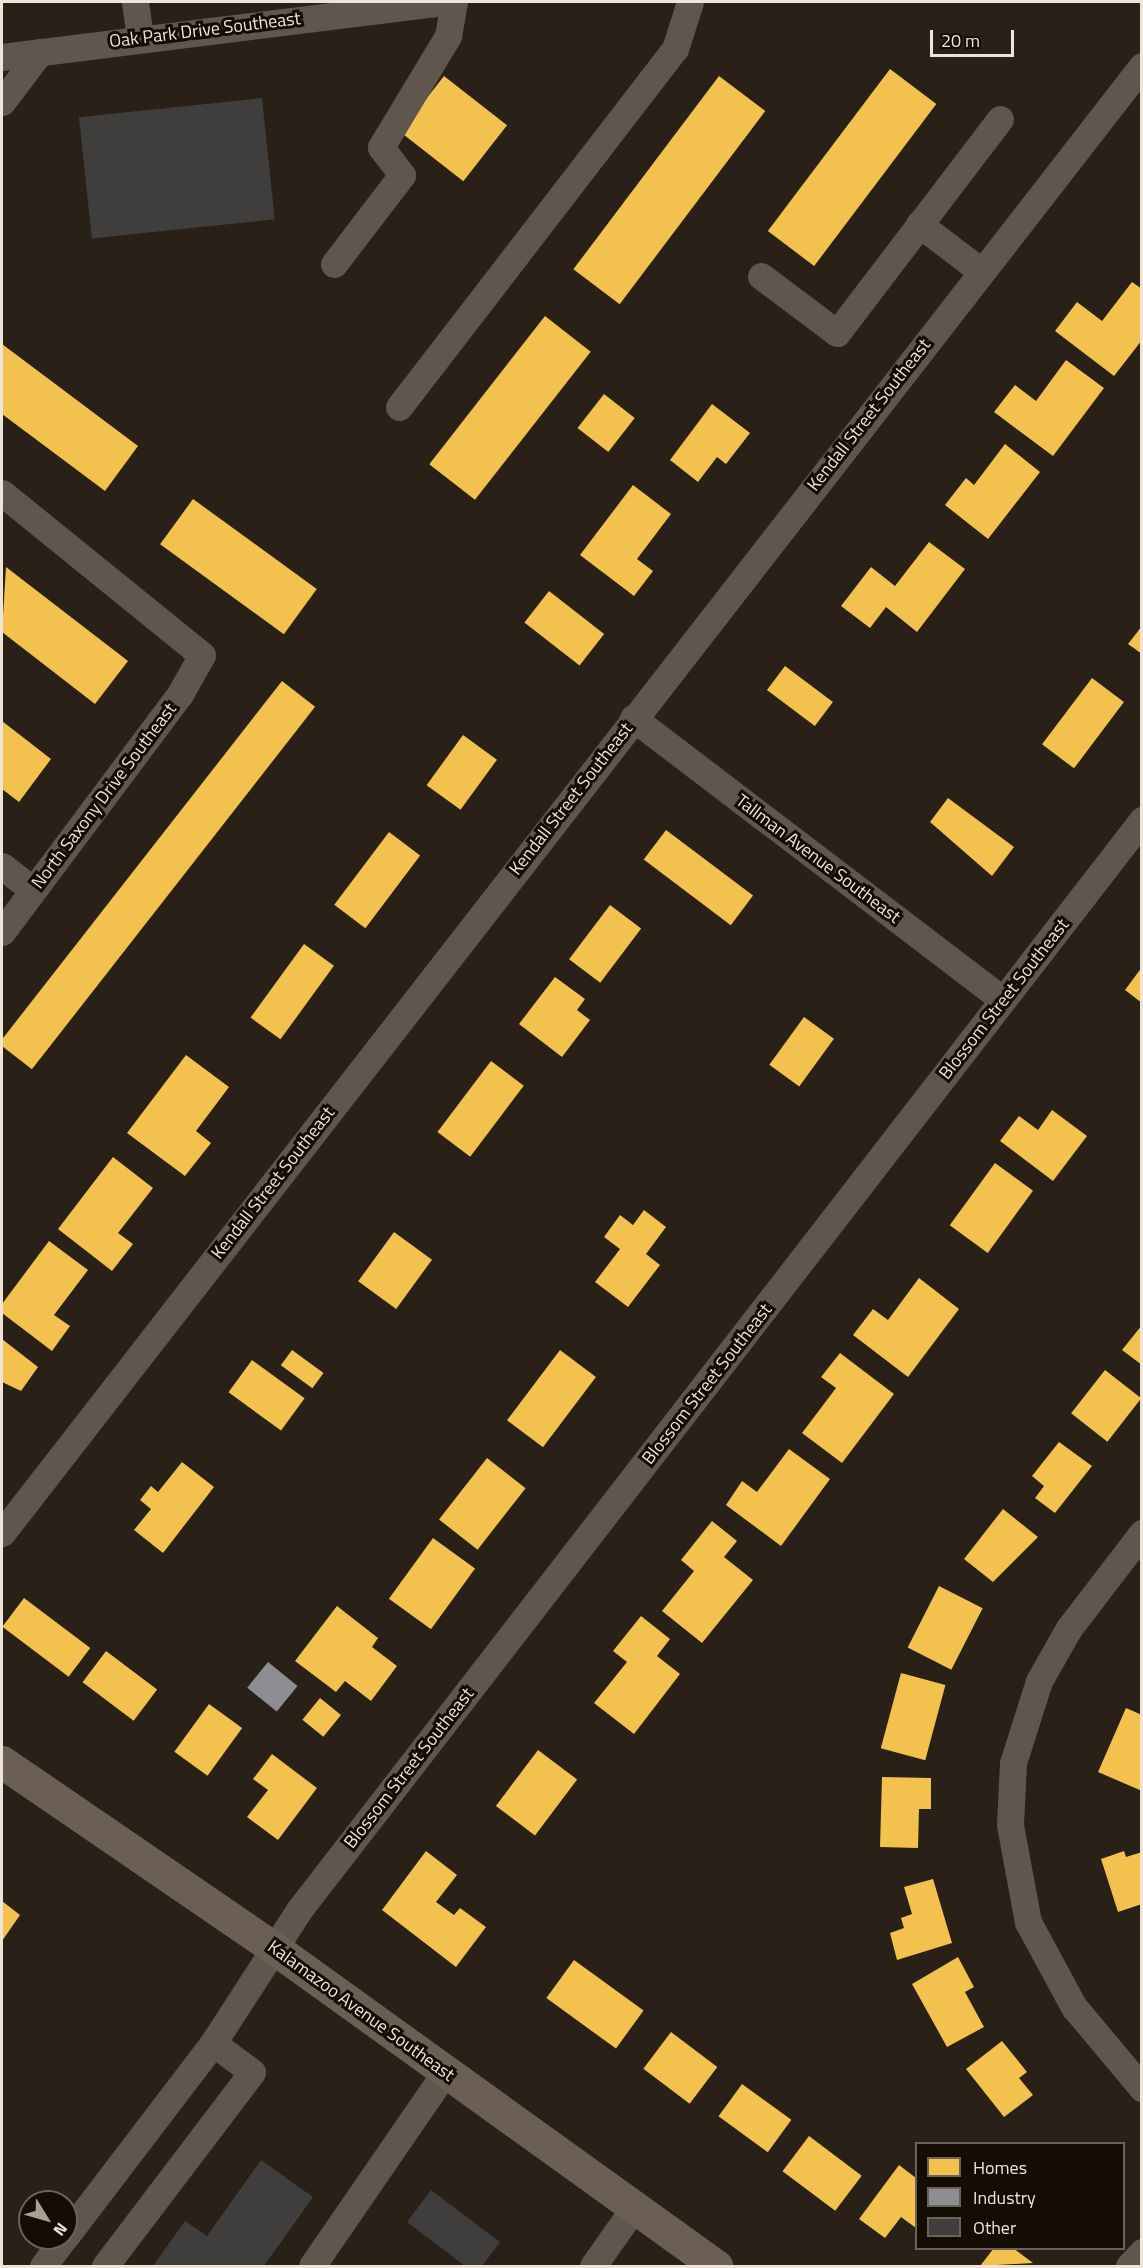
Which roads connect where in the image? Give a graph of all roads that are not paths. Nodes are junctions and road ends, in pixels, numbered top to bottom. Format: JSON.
{"nodes":[{"id":1,"x":135,"y":2,"type":"edge"},
{"id":2,"x":444,"y":2,"type":"edge"},
{"id":3,"x":454,"y":2,"type":"edge"},
{"id":4,"x":690,"y":2,"type":"edge"},
{"id":5,"x":273,"y":12,"type":"edge"},
{"id":6,"x":140,"y":38,"type":"junction"},
{"id":7,"x":40,"y":52,"type":"junction"},
{"id":8,"x":2,"y":57,"type":"edge"},
{"id":9,"x":1142,"y":66,"type":"edge"},
{"id":10,"x":2,"y":102,"type":"edge"},
{"id":11,"x":1000,"y":119,"type":"dead end"},
{"id":12,"x":920,"y":224,"type":"junction"},
{"id":13,"x":334,"y":264,"type":"dead end"},
{"id":14,"x":981,"y":271,"type":"junction"},
{"id":15,"x":761,"y":276,"type":"dead end"},
{"id":16,"x":399,"y":407,"type":"dead end"},
{"id":17,"x":2,"y":493,"type":"edge"},
{"id":18,"x":633,"y":718,"type":"junction"},
{"id":19,"x":1142,"y":820,"type":"edge"},
{"id":20,"x":2,"y":866,"type":"edge"},
{"id":21,"x":33,"y":890,"type":"junction"},
{"id":22,"x":2,"y":932,"type":"edge"},
{"id":23,"x":1003,"y":999,"type":"junction"},
{"id":24,"x":2,"y":1533,"type":"edge"},
{"id":25,"x":1142,"y":1533,"type":"edge"},
{"id":26,"x":2,"y":1762,"type":"edge"},
{"id":27,"x":274,"y":1948,"type":"junction"},
{"id":28,"x":213,"y":2043,"type":"junction"},
{"id":29,"x":446,"y":2071,"type":"junction"},
{"id":30,"x":1142,"y":2088,"type":"edge"},
{"id":31,"x":633,"y":2209,"type":"junction"},
{"id":32,"x":78,"y":2220,"type":"edge"},
{"id":33,"x":55,"y":2250,"type":"edge"},
{"id":34,"x":1142,"y":2252,"type":"edge"},
{"id":35,"x":43,"y":2266,"type":"edge"},
{"id":36,"x":105,"y":2266,"type":"edge"},
{"id":37,"x":312,"y":2266,"type":"edge"},
{"id":38,"x":593,"y":2266,"type":"edge"},
{"id":39,"x":716,"y":2266,"type":"edge"},
{"id":40,"x":1129,"y":2266,"type":"edge"}],
"edges":[{"from":1,"to":6,"type":"street"},
{"from":2,"to":5,"type":"street","name":"Oak Park Drive Southeast"},
{"from":3,"to":13,"type":"street"},
{"from":4,"to":16,"type":"street"},
{"from":5,"to":6,"type":"street","name":"Oak Park Drive Southeast"},
{"from":6,"to":7,"type":"street","name":"Oak Park Drive Southeast"},
{"from":7,"to":8,"type":"street","name":"Oak Park Drive Southeast"},
{"from":7,"to":10,"type":"street"},
{"from":9,"to":14,"type":"street","name":"Kendall Street Southeast"},
{"from":11,"to":12,"type":"street"},
{"from":12,"to":14,"type":"street"},
{"from":12,"to":15,"type":"street"},
{"from":14,"to":18,"type":"street","name":"Kendall Street Southeast"},
{"from":17,"to":21,"type":"street","name":"North Saxony Drive Southeast"},
{"from":18,"to":23,"type":"street","name":"Tallman Avenue Southeast"},
{"from":18,"to":24,"type":"street","name":"Kendall Street Southeast"},
{"from":19,"to":23,"type":"street","name":"Blossom Street Southeast"},
{"from":20,"to":21,"type":"street"},
{"from":21,"to":22,"type":"street","name":"North Saxony Drive Southeast"},
{"from":23,"to":27,"type":"street","name":"Blossom Street Southeast"},
{"from":25,"to":30,"type":"street"},
{"from":26,"to":27,"type":"main road","name":"Kalamazoo Avenue Southeast"},
{"from":27,"to":28,"type":"street","name":"Blossom Street Southeast"},
{"from":27,"to":29,"type":"main road","name":"Kalamazoo Avenue Southeast"},
{"from":28,"to":32,"type":"street","name":"Blossom Street Southeast"},
{"from":28,"to":36,"type":"street"},
{"from":29,"to":31,"type":"main road","name":"Kalamazoo Avenue Southeast"},
{"from":29,"to":37,"type":"street"},
{"from":31,"to":38,"type":"street"},
{"from":31,"to":39,"type":"main road","name":"Kalamazoo Avenue Southeast"},
{"from":33,"to":35,"type":"street","name":"Blossom Street Southeast"},
{"from":34,"to":40,"type":"street"}]}
